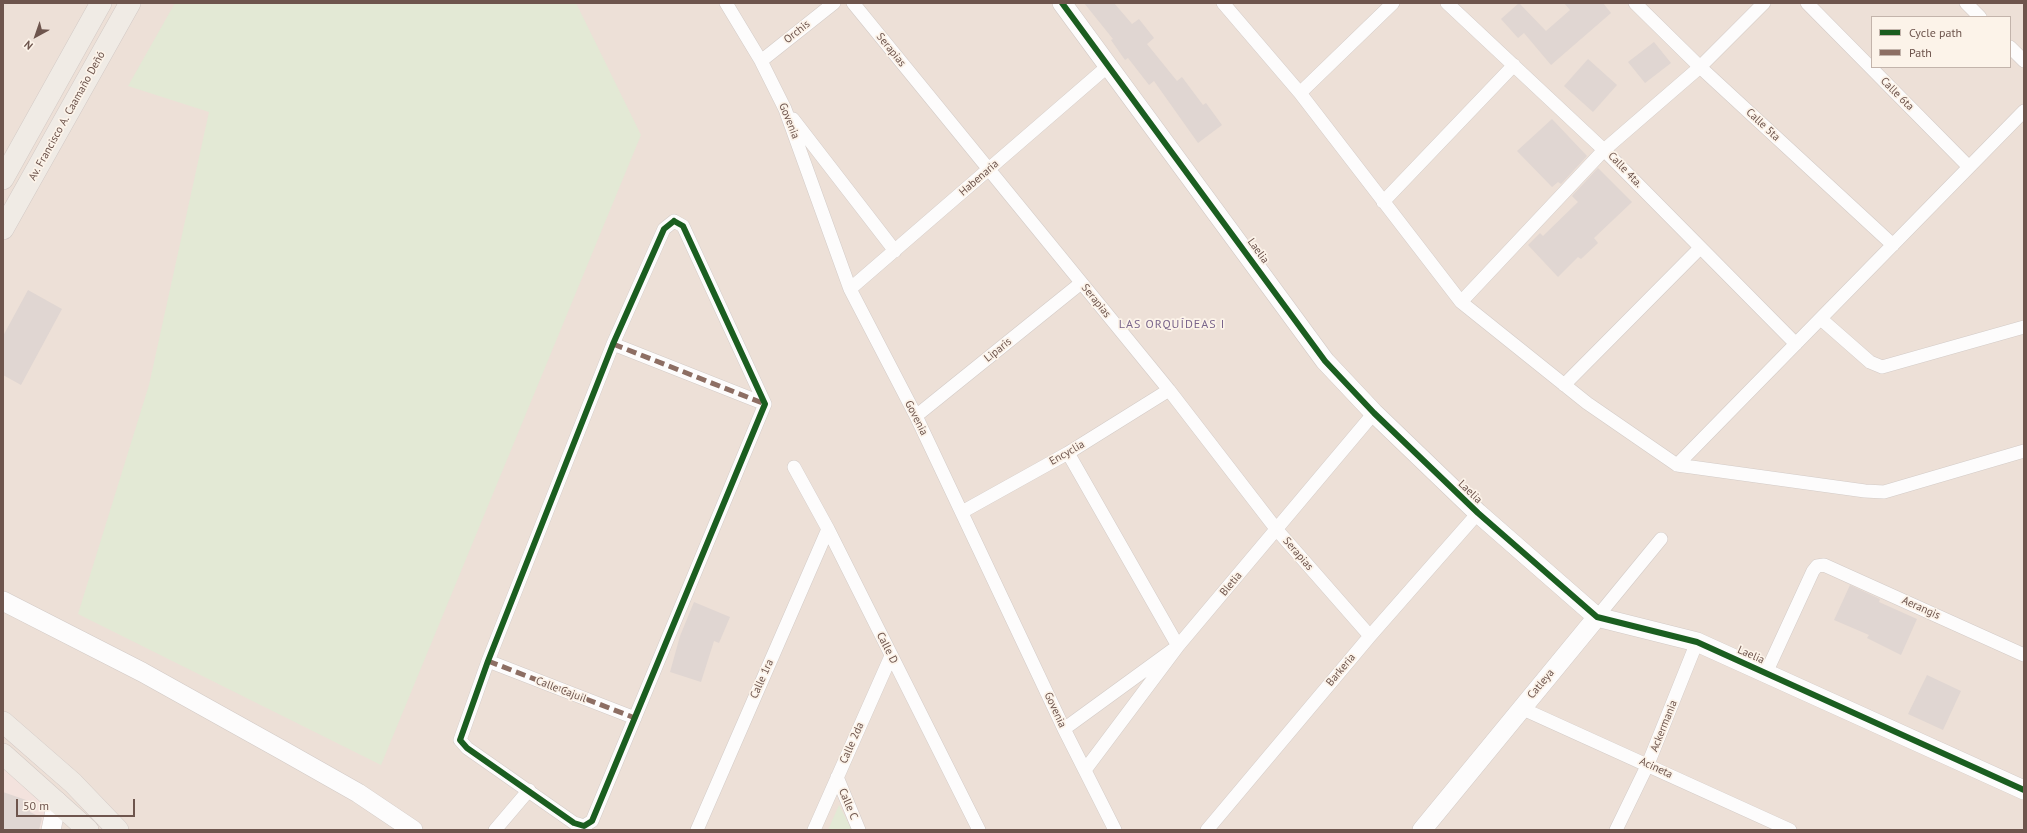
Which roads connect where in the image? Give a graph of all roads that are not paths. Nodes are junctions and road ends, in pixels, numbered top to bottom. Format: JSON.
{"nodes":[{"id":1,"x":101,"y":3,"type":"edge"},
{"id":2,"x":130,"y":3,"type":"edge"},
{"id":3,"x":726,"y":3,"type":"edge"},
{"id":4,"x":834,"y":3,"type":"edge"},
{"id":5,"x":853,"y":3,"type":"edge"},
{"id":6,"x":1062,"y":3,"type":"edge"},
{"id":7,"x":1223,"y":3,"type":"edge"},
{"id":8,"x":1393,"y":3,"type":"edge"},
{"id":9,"x":1447,"y":3,"type":"edge"},
{"id":10,"x":1635,"y":3,"type":"edge"},
{"id":11,"x":1764,"y":3,"type":"edge"},
{"id":12,"x":1807,"y":3,"type":"edge"},
{"id":13,"x":1966,"y":3,"type":"edge"},
{"id":14,"x":1979,"y":16,"type":"edge"},
{"id":15,"x":2011,"y":48,"type":"edge"},
{"id":16,"x":2024,"y":61,"type":"edge"},
{"id":17,"x":761,"y":62,"type":"junction"},
{"id":18,"x":1108,"y":66,"type":"junction"},
{"id":19,"x":1514,"y":66,"type":"junction"},
{"id":20,"x":1700,"y":67,"type":"junction"},
{"id":21,"x":1871,"y":67,"type":"edge"},
{"id":22,"x":1872,"y":68,"type":"edge"},
{"id":23,"x":1300,"y":92,"type":"junction"},
{"id":24,"x":785,"y":109,"type":"junction"},
{"id":25,"x":2024,"y":111,"type":"edge"},
{"id":26,"x":1604,"y":150,"type":"junction"},
{"id":27,"x":1970,"y":167,"type":"junction"},
{"id":28,"x":989,"y":170,"type":"junction"},
{"id":29,"x":3,"y":179,"type":"edge"},
{"id":30,"x":1383,"y":202,"type":"junction"},
{"id":31,"x":3,"y":229,"type":"edge"},
{"id":32,"x":1893,"y":245,"type":"junction"},
{"id":33,"x":1700,"y":248,"type":"junction"},
{"id":34,"x":895,"y":251,"type":"junction"},
{"id":35,"x":1081,"y":283,"type":"junction"},
{"id":36,"x":850,"y":288,"type":"junction"},
{"id":37,"x":1462,"y":302,"type":"junction"},
{"id":38,"x":1821,"y":319,"type":"junction"},
{"id":39,"x":2024,"y":327,"type":"edge"},
{"id":40,"x":613,"y":344,"type":"junction"},
{"id":41,"x":1796,"y":344,"type":"junction"},
{"id":42,"x":1564,"y":385,"type":"junction"},
{"id":43,"x":1169,"y":390,"type":"junction"},
{"id":44,"x":765,"y":404,"type":"junction"},
{"id":45,"x":1374,"y":413,"type":"junction"},
{"id":46,"x":916,"y":416,"type":"junction"},
{"id":47,"x":2024,"y":451,"type":"edge"},
{"id":48,"x":1068,"y":453,"type":"junction"},
{"id":49,"x":1677,"y":465,"type":"junction"},
{"id":50,"x":794,"y":467,"type":"dead end"},
{"id":51,"x":962,"y":512,"type":"junction"},
{"id":52,"x":1478,"y":513,"type":"junction"},
{"id":53,"x":828,"y":529,"type":"junction"},
{"id":54,"x":1277,"y":530,"type":"junction"},
{"id":55,"x":1661,"y":539,"type":"dead end"},
{"id":56,"x":3,"y":601,"type":"edge"},
{"id":57,"x":1597,"y":617,"type":"junction"},
{"id":58,"x":1370,"y":636,"type":"junction"},
{"id":59,"x":1697,"y":642,"type":"junction"},
{"id":60,"x":1178,"y":646,"type":"junction"},
{"id":61,"x":2024,"y":655,"type":"edge"},
{"id":62,"x":891,"y":656,"type":"junction"},
{"id":63,"x":488,"y":661,"type":"junction"},
{"id":64,"x":1766,"y":673,"type":"junction"},
{"id":65,"x":1522,"y":708,"type":"junction"},
{"id":66,"x":635,"y":718,"type":"junction"},
{"id":67,"x":3,"y":722,"type":"edge"},
{"id":68,"x":1064,"y":729,"type":"junction"},
{"id":69,"x":3,"y":754,"type":"edge"},
{"id":70,"x":1648,"y":764,"type":"junction"},
{"id":71,"x":1085,"y":770,"type":"junction"},
{"id":72,"x":837,"y":777,"type":"junction"},
{"id":73,"x":529,"y":790,"type":"junction"},
{"id":74,"x":2024,"y":790,"type":"edge"},
{"id":75,"x":57,"y":801,"type":"junction"},
{"id":76,"x":51,"y":830,"type":"edge"},
{"id":77,"x":88,"y":830,"type":"edge"},
{"id":78,"x":118,"y":830,"type":"edge"},
{"id":79,"x":413,"y":830,"type":"edge"},
{"id":80,"x":495,"y":830,"type":"edge"},
{"id":81,"x":697,"y":830,"type":"edge"},
{"id":82,"x":814,"y":830,"type":"edge"},
{"id":83,"x":859,"y":830,"type":"edge"},
{"id":84,"x":979,"y":830,"type":"edge"},
{"id":85,"x":1115,"y":830,"type":"edge"},
{"id":86,"x":1207,"y":830,"type":"edge"},
{"id":87,"x":1422,"y":830,"type":"edge"},
{"id":88,"x":1616,"y":830,"type":"edge"},
{"id":89,"x":1790,"y":830,"type":"edge"}],
"edges":[{"from":1,"to":29,"type":"main road"},
{"from":2,"to":31,"type":"main road","name":"Av. Francisco A. Caamaño Deñó"},
{"from":3,"to":17,"type":"street","name":"Govenia"},
{"from":4,"to":17,"type":"street","name":"Orchis"},
{"from":5,"to":28,"type":"street","name":"Serapias"},
{"from":6,"to":18,"type":"street","name":"Laelia"},
{"from":7,"to":23,"type":"street"},
{"from":8,"to":23,"type":"street"},
{"from":9,"to":19,"type":"street","name":"Calle 4ta."},
{"from":10,"to":20,"type":"street","name":"Calle 5ta"},
{"from":11,"to":20,"type":"street"},
{"from":12,"to":21,"type":"street","name":"Calle 6ta"},
{"from":13,"to":14,"type":"street"},
{"from":15,"to":16,"type":"street"},
{"from":17,"to":24,"type":"street","name":"Govenia"},
{"from":18,"to":28,"type":"street","name":"Habenaria"},
{"from":18,"to":45,"type":"street","name":"Laelia"},
{"from":19,"to":26,"type":"street","name":"Calle 4ta."},
{"from":19,"to":30,"type":"street"},
{"from":20,"to":26,"type":"street"},
{"from":20,"to":32,"type":"street","name":"Calle 5ta"},
{"from":22,"to":27,"type":"street","name":"Calle 6ta"},
{"from":23,"to":30,"type":"street"},
{"from":24,"to":34,"type":"street"},
{"from":24,"to":36,"type":"street","name":"Govenia"},
{"from":25,"to":27,"type":"street"},
{"from":26,"to":33,"type":"street","name":"Calle 4ta."},
{"from":26,"to":37,"type":"street"},
{"from":27,"to":32,"type":"street"},
{"from":28,"to":34,"type":"street","name":"Habenaria"},
{"from":28,"to":35,"type":"street","name":"Serapias"},
{"from":30,"to":37,"type":"street"},
{"from":32,"to":38,"type":"street"},
{"from":33,"to":41,"type":"street","name":"Calle 4ta."},
{"from":33,"to":42,"type":"street"},
{"from":34,"to":36,"type":"street","name":"Habenaria"},
{"from":35,"to":43,"type":"street","name":"Serapias"},
{"from":35,"to":46,"type":"street","name":"Liparis"},
{"from":36,"to":46,"type":"street","name":"Govenia"},
{"from":37,"to":42,"type":"street"},
{"from":38,"to":39,"type":"street"},
{"from":38,"to":41,"type":"street"},
{"from":40,"to":44,"type":"street"},
{"from":40,"to":44,"type":"street"},
{"from":40,"to":63,"type":"street"},
{"from":41,"to":49,"type":"street"},
{"from":42,"to":49,"type":"street"},
{"from":43,"to":48,"type":"street","name":"Encyclia"},
{"from":43,"to":54,"type":"street","name":"Serapias"},
{"from":44,"to":66,"type":"street"},
{"from":45,"to":52,"type":"street","name":"Laelia"},
{"from":45,"to":54,"type":"street","name":"Bletia"},
{"from":46,"to":51,"type":"street","name":"Govenia"},
{"from":47,"to":49,"type":"street"},
{"from":48,"to":51,"type":"street","name":"Encyclia"},
{"from":48,"to":60,"type":"street"},
{"from":50,"to":53,"type":"street","name":"Calle D"},
{"from":51,"to":68,"type":"street","name":"Govenia"},
{"from":52,"to":57,"type":"street","name":"Laelia"},
{"from":52,"to":58,"type":"street","name":"Barkeria"},
{"from":53,"to":62,"type":"street","name":"Calle D"},
{"from":53,"to":81,"type":"street","name":"Calle 1ra"},
{"from":54,"to":58,"type":"street","name":"Serapias"},
{"from":54,"to":60,"type":"street","name":"Bletia"},
{"from":55,"to":57,"type":"street","name":"Catleya"},
{"from":56,"to":79,"type":"street"},
{"from":57,"to":59,"type":"street","name":"Laelia"},
{"from":57,"to":65,"type":"street","name":"Catleya"},
{"from":58,"to":86,"type":"street","name":"Barkeria"},
{"from":59,"to":64,"type":"street","name":"Laelia"},
{"from":59,"to":70,"type":"street","name":"Ackermania"},
{"from":60,"to":68,"type":"street","name":"Bletia"},
{"from":60,"to":71,"type":"street"},
{"from":61,"to":64,"type":"street","name":"Aerangis"},
{"from":62,"to":72,"type":"street","name":"Calle 2da"},
{"from":62,"to":84,"type":"street","name":"Calle D"},
{"from":63,"to":66,"type":"street","name":"Calle Cajuil"},
{"from":63,"to":73,"type":"street"},
{"from":64,"to":74,"type":"street","name":"Laelia"},
{"from":65,"to":70,"type":"street","name":"Acineta"},
{"from":65,"to":87,"type":"street","name":"Catleya"},
{"from":66,"to":73,"type":"street"},
{"from":67,"to":78,"type":"main road"},
{"from":68,"to":71,"type":"street","name":"Govenia"},
{"from":69,"to":75,"type":"main road"},
{"from":70,"to":88,"type":"street","name":"Ackermania"},
{"from":70,"to":89,"type":"street","name":"Acineta"},
{"from":71,"to":85,"type":"street","name":"Govenia"},
{"from":72,"to":82,"type":"street","name":"Calle 2da"},
{"from":72,"to":83,"type":"street","name":"Calle C"},
{"from":73,"to":80,"type":"street"},
{"from":75,"to":76,"type":"street"},
{"from":75,"to":77,"type":"main road"}]}
